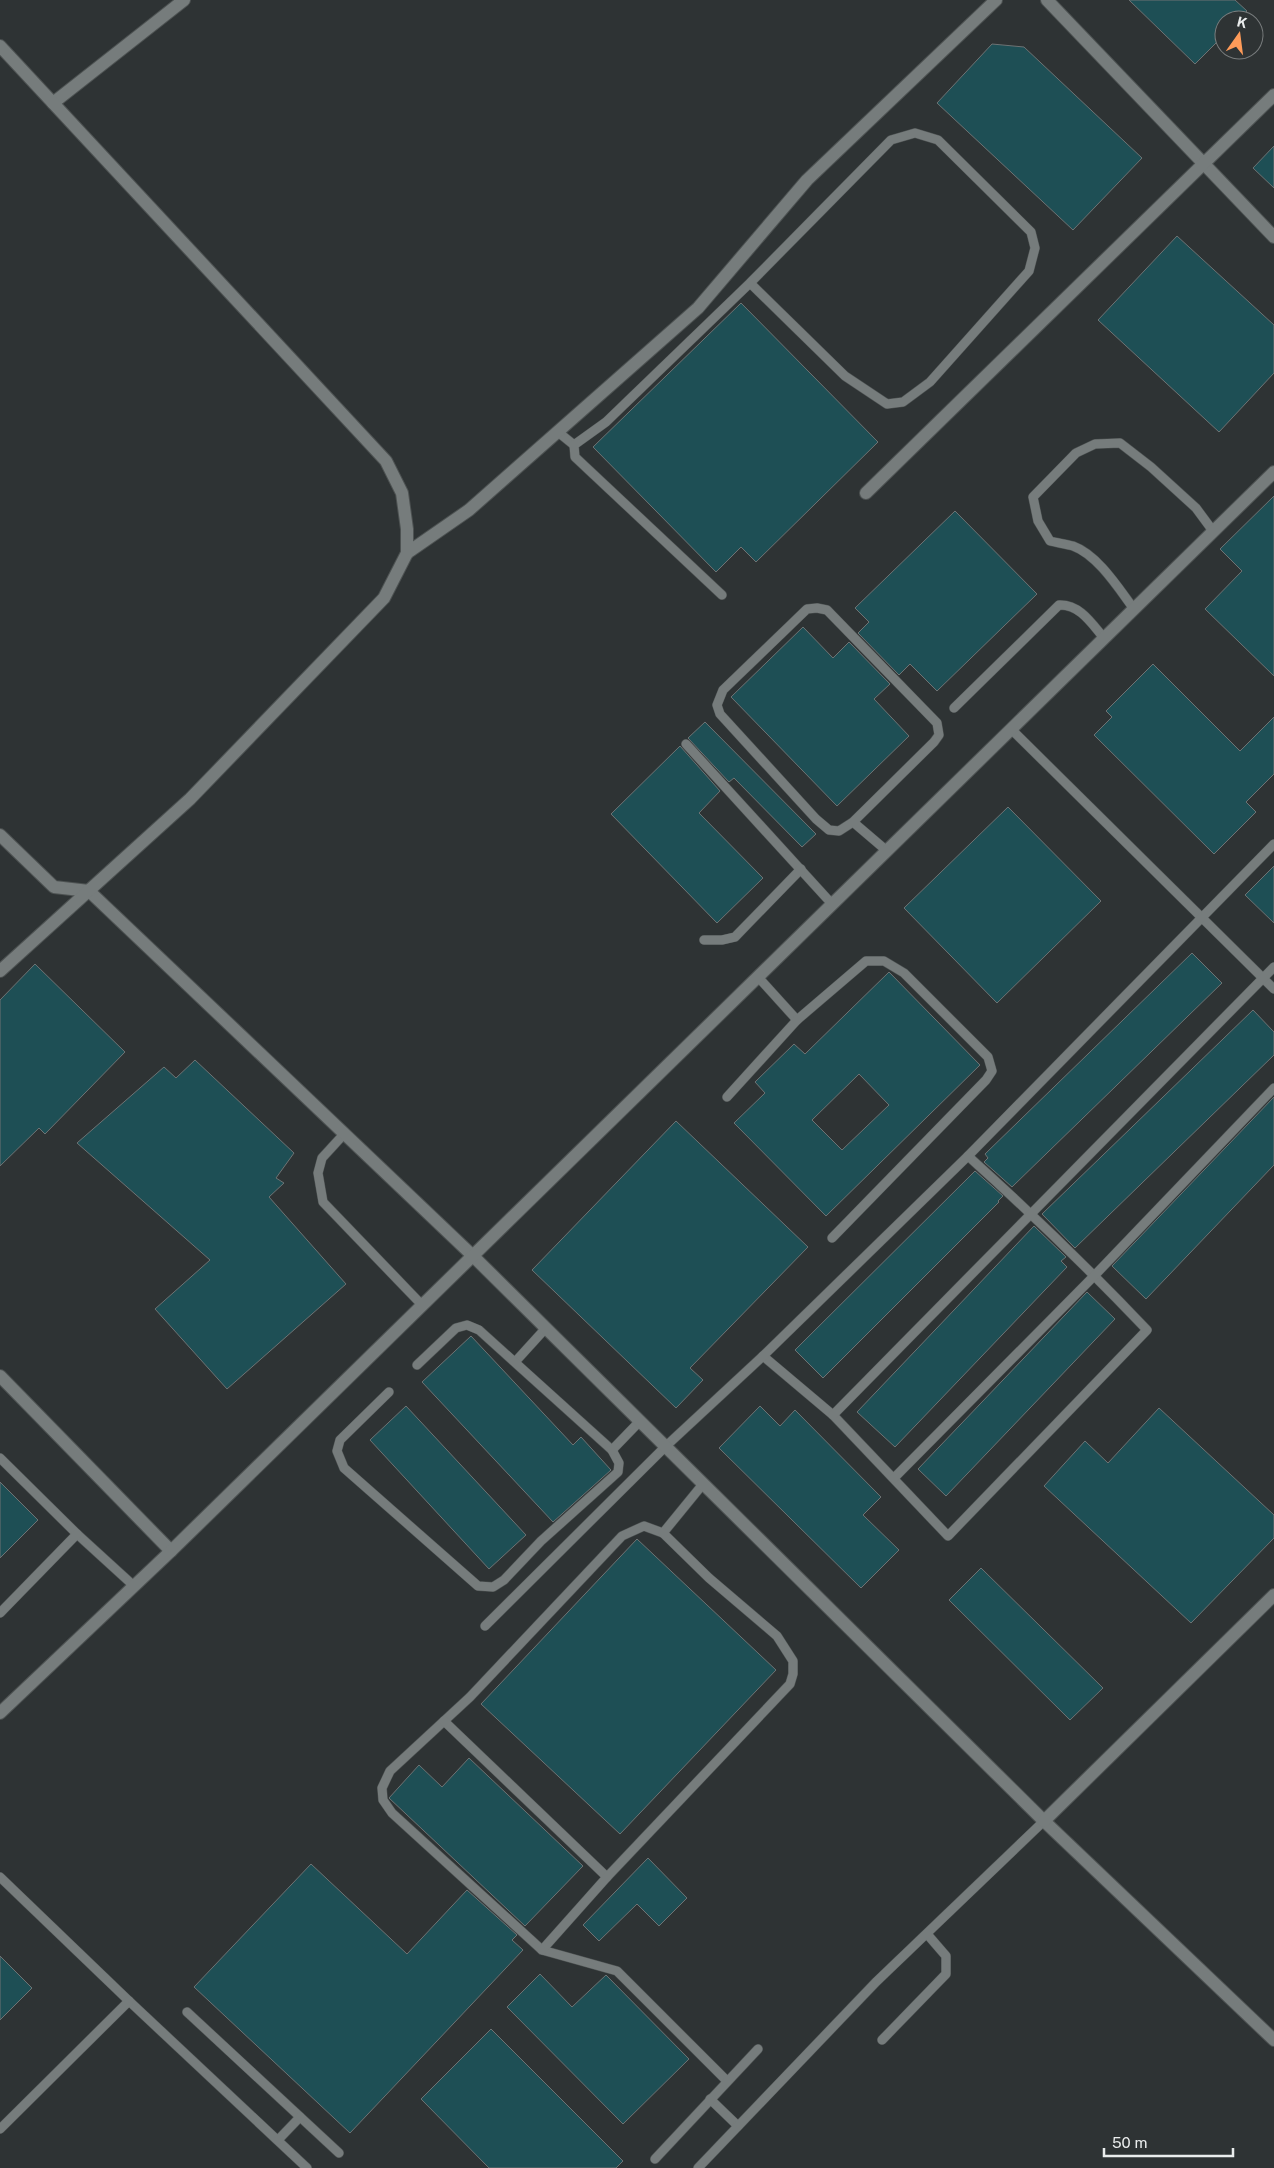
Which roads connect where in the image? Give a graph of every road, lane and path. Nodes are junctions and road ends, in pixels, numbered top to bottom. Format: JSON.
{"nodes":[{"id":1,"x":184,"y":0,"type":"edge"},
{"id":2,"x":996,"y":0,"type":"edge"},
{"id":3,"x":1047,"y":0,"type":"edge"},
{"id":4,"x":0,"y":46,"type":"edge"},
{"id":5,"x":1274,"y":95,"type":"edge"},
{"id":6,"x":53,"y":103,"type":"junction"},
{"id":7,"x":1204,"y":164,"type":"junction"},
{"id":8,"x":1274,"y":237,"type":"edge"},
{"id":9,"x":750,"y":283,"type":"junction"},
{"id":10,"x":558,"y":432,"type":"junction"},
{"id":11,"x":574,"y":445,"type":"junction"},
{"id":12,"x":1274,"y":472,"type":"edge"},
{"id":13,"x":866,"y":493,"type":"dead end"},
{"id":14,"x":1214,"y":532,"type":"junction"},
{"id":15,"x":407,"y":553,"type":"junction"},
{"id":16,"x":722,"y":595,"type":"dead end"},
{"id":17,"x":1134,"y":609,"type":"junction"},
{"id":18,"x":1104,"y":638,"type":"junction"},
{"id":19,"x":954,"y":708,"type":"dead end"},
{"id":20,"x":1012,"y":729,"type":"junction"},
{"id":21,"x":686,"y":744,"type":"dead end"},
{"id":22,"x":853,"y":822,"type":"junction"},
{"id":23,"x":0,"y":836,"type":"edge"},
{"id":24,"x":1274,"y":844,"type":"edge"},
{"id":25,"x":886,"y":851,"type":"junction"},
{"id":26,"x":801,"y":869,"type":"junction"},
{"id":27,"x":89,"y":891,"type":"junction"},
{"id":28,"x":832,"y":904,"type":"junction"},
{"id":29,"x":1201,"y":918,"type":"junction"},
{"id":30,"x":704,"y":940,"type":"dead end"},
{"id":31,"x":1274,"y":967,"type":"edge"},
{"id":32,"x":0,"y":971,"type":"edge"},
{"id":33,"x":758,"y":977,"type":"junction"},
{"id":34,"x":1263,"y":978,"type":"junction"},
{"id":35,"x":1274,"y":989,"type":"edge"},
{"id":36,"x":797,"y":1020,"type":"junction"},
{"id":37,"x":1274,"y":1088,"type":"edge"},
{"id":38,"x":727,"y":1097,"type":"dead end"},
{"id":39,"x":344,"y":1134,"type":"junction"},
{"id":40,"x":968,"y":1156,"type":"junction"},
{"id":41,"x":1031,"y":1213,"type":"junction"},
{"id":42,"x":832,"y":1238,"type":"dead end"},
{"id":43,"x":472,"y":1256,"type":"junction"},
{"id":44,"x":1095,"y":1275,"type":"junction"},
{"id":45,"x":422,"y":1305,"type":"junction"},
{"id":46,"x":545,"y":1329,"type":"junction"},
{"id":47,"x":763,"y":1356,"type":"junction"},
{"id":48,"x":515,"y":1362,"type":"junction"},
{"id":49,"x":417,"y":1365,"type":"dead end"},
{"id":50,"x":0,"y":1376,"type":"edge"},
{"id":51,"x":389,"y":1392,"type":"dead end"},
{"id":52,"x":833,"y":1415,"type":"junction"},
{"id":53,"x":640,"y":1421,"type":"junction"},
{"id":54,"x":665,"y":1446,"type":"junction"},
{"id":55,"x":612,"y":1450,"type":"junction"},
{"id":56,"x":0,"y":1458,"type":"edge"},
{"id":57,"x":894,"y":1478,"type":"junction"},
{"id":58,"x":703,"y":1484,"type":"junction"},
{"id":59,"x":663,"y":1532,"type":"junction"},
{"id":60,"x":77,"y":1534,"type":"junction"},
{"id":61,"x":171,"y":1551,"type":"junction"},
{"id":62,"x":134,"y":1586,"type":"junction"},
{"id":63,"x":1274,"y":1596,"type":"edge"},
{"id":64,"x":0,"y":1612,"type":"edge"},
{"id":65,"x":485,"y":1626,"type":"dead end"},
{"id":66,"x":0,"y":1713,"type":"edge"},
{"id":67,"x":444,"y":1721,"type":"junction"},
{"id":68,"x":1044,"y":1821,"type":"junction"},
{"id":69,"x":0,"y":1877,"type":"edge"},
{"id":70,"x":607,"y":1877,"type":"junction"},
{"id":71,"x":927,"y":1934,"type":"junction"},
{"id":72,"x":542,"y":1950,"type":"junction"},
{"id":73,"x":129,"y":2001,"type":"junction"},
{"id":74,"x":187,"y":2012,"type":"dead end"},
{"id":75,"x":882,"y":2040,"type":"dead end"},
{"id":76,"x":1274,"y":2040,"type":"edge"},
{"id":77,"x":758,"y":2049,"type":"dead end"},
{"id":78,"x":727,"y":2081,"type":"junction"},
{"id":79,"x":710,"y":2099,"type":"junction"},
{"id":80,"x":300,"y":2117,"type":"junction"},
{"id":81,"x":738,"y":2126,"type":"junction"},
{"id":82,"x":0,"y":2129,"type":"edge"},
{"id":83,"x":278,"y":2140,"type":"junction"},
{"id":84,"x":340,"y":2154,"type":"dead end"},
{"id":85,"x":655,"y":2158,"type":"dead end"},
{"id":86,"x":307,"y":2168,"type":"edge"},
{"id":87,"x":698,"y":2168,"type":"edge"}],
"edges":[{"from":1,"to":6,"type":"street"},
{"from":2,"to":10,"type":"street"},
{"from":3,"to":7,"type":"street"},
{"from":4,"to":6,"type":"street"},
{"from":5,"to":7,"type":"street"},
{"from":6,"to":15,"type":"street"},
{"from":7,"to":8,"type":"street"},
{"from":7,"to":13,"type":"street"},
{"from":9,"to":9,"type":"lane"},
{"from":9,"to":11,"type":"lane"},
{"from":10,"to":11,"type":"lane"},
{"from":10,"to":15,"type":"street"},
{"from":11,"to":16,"type":"lane"},
{"from":12,"to":14,"type":"street"},
{"from":14,"to":17,"type":"street"},
{"from":14,"to":17,"type":"lane"},
{"from":15,"to":27,"type":"street"},
{"from":17,"to":18,"type":"street"},
{"from":18,"to":19,"type":"lane"},
{"from":18,"to":20,"type":"street"},
{"from":20,"to":25,"type":"street"},
{"from":20,"to":29,"type":"lane"},
{"from":21,"to":26,"type":"lane"},
{"from":22,"to":22,"type":"lane"},
{"from":22,"to":25,"type":"lane"},
{"from":23,"to":27,"type":"street"},
{"from":24,"to":29,"type":"lane"},
{"from":25,"to":28,"type":"street"},
{"from":26,"to":28,"type":"lane"},
{"from":26,"to":30,"type":"lane"},
{"from":27,"to":32,"type":"street"},
{"from":27,"to":39,"type":"street"},
{"from":28,"to":33,"type":"street"},
{"from":29,"to":34,"type":"lane"},
{"from":29,"to":40,"type":"lane"},
{"from":31,"to":34,"type":"lane"},
{"from":33,"to":36,"type":"lane"},
{"from":33,"to":43,"type":"street"},
{"from":34,"to":35,"type":"lane"},
{"from":34,"to":41,"type":"lane"},
{"from":36,"to":38,"type":"lane"},
{"from":36,"to":42,"type":"lane"},
{"from":37,"to":44,"type":"lane"},
{"from":39,"to":43,"type":"street"},
{"from":39,"to":45,"type":"lane"},
{"from":40,"to":41,"type":"lane"},
{"from":40,"to":47,"type":"lane"},
{"from":41,"to":44,"type":"lane"},
{"from":41,"to":52,"type":"lane"},
{"from":43,"to":45,"type":"street"},
{"from":43,"to":46,"type":"street"},
{"from":44,"to":57,"type":"lane"},
{"from":44,"to":57,"type":"lane"},
{"from":45,"to":61,"type":"street"},
{"from":46,"to":48,"type":"lane"},
{"from":46,"to":53,"type":"street"},
{"from":47,"to":52,"type":"lane"},
{"from":47,"to":54,"type":"lane"},
{"from":48,"to":49,"type":"lane"},
{"from":48,"to":55,"type":"lane"},
{"from":50,"to":61,"type":"street"},
{"from":51,"to":55,"type":"lane"},
{"from":52,"to":57,"type":"lane"},
{"from":53,"to":54,"type":"street"},
{"from":53,"to":55,"type":"lane"},
{"from":54,"to":58,"type":"street"},
{"from":54,"to":65,"type":"lane"},
{"from":56,"to":60,"type":"lane"},
{"from":58,"to":59,"type":"lane"},
{"from":58,"to":68,"type":"street"},
{"from":59,"to":67,"type":"lane"},
{"from":59,"to":70,"type":"lane"},
{"from":60,"to":62,"type":"lane"},
{"from":60,"to":64,"type":"lane"},
{"from":61,"to":62,"type":"street"},
{"from":62,"to":66,"type":"street"},
{"from":63,"to":68,"type":"street"},
{"from":67,"to":70,"type":"lane"},
{"from":67,"to":72,"type":"lane"},
{"from":68,"to":71,"type":"lane"},
{"from":68,"to":76,"type":"street"},
{"from":69,"to":73,"type":"lane"},
{"from":70,"to":72,"type":"lane"},
{"from":71,"to":75,"type":"lane"},
{"from":71,"to":81,"type":"lane"},
{"from":72,"to":78,"type":"lane"},
{"from":73,"to":82,"type":"lane"},
{"from":73,"to":83,"type":"lane"},
{"from":74,"to":80,"type":"lane"},
{"from":77,"to":78,"type":"lane"},
{"from":78,"to":79,"type":"lane"},
{"from":79,"to":81,"type":"lane"},
{"from":79,"to":85,"type":"lane"},
{"from":80,"to":83,"type":"lane"},
{"from":80,"to":84,"type":"lane"},
{"from":81,"to":87,"type":"lane"},
{"from":83,"to":86,"type":"lane"}]}
